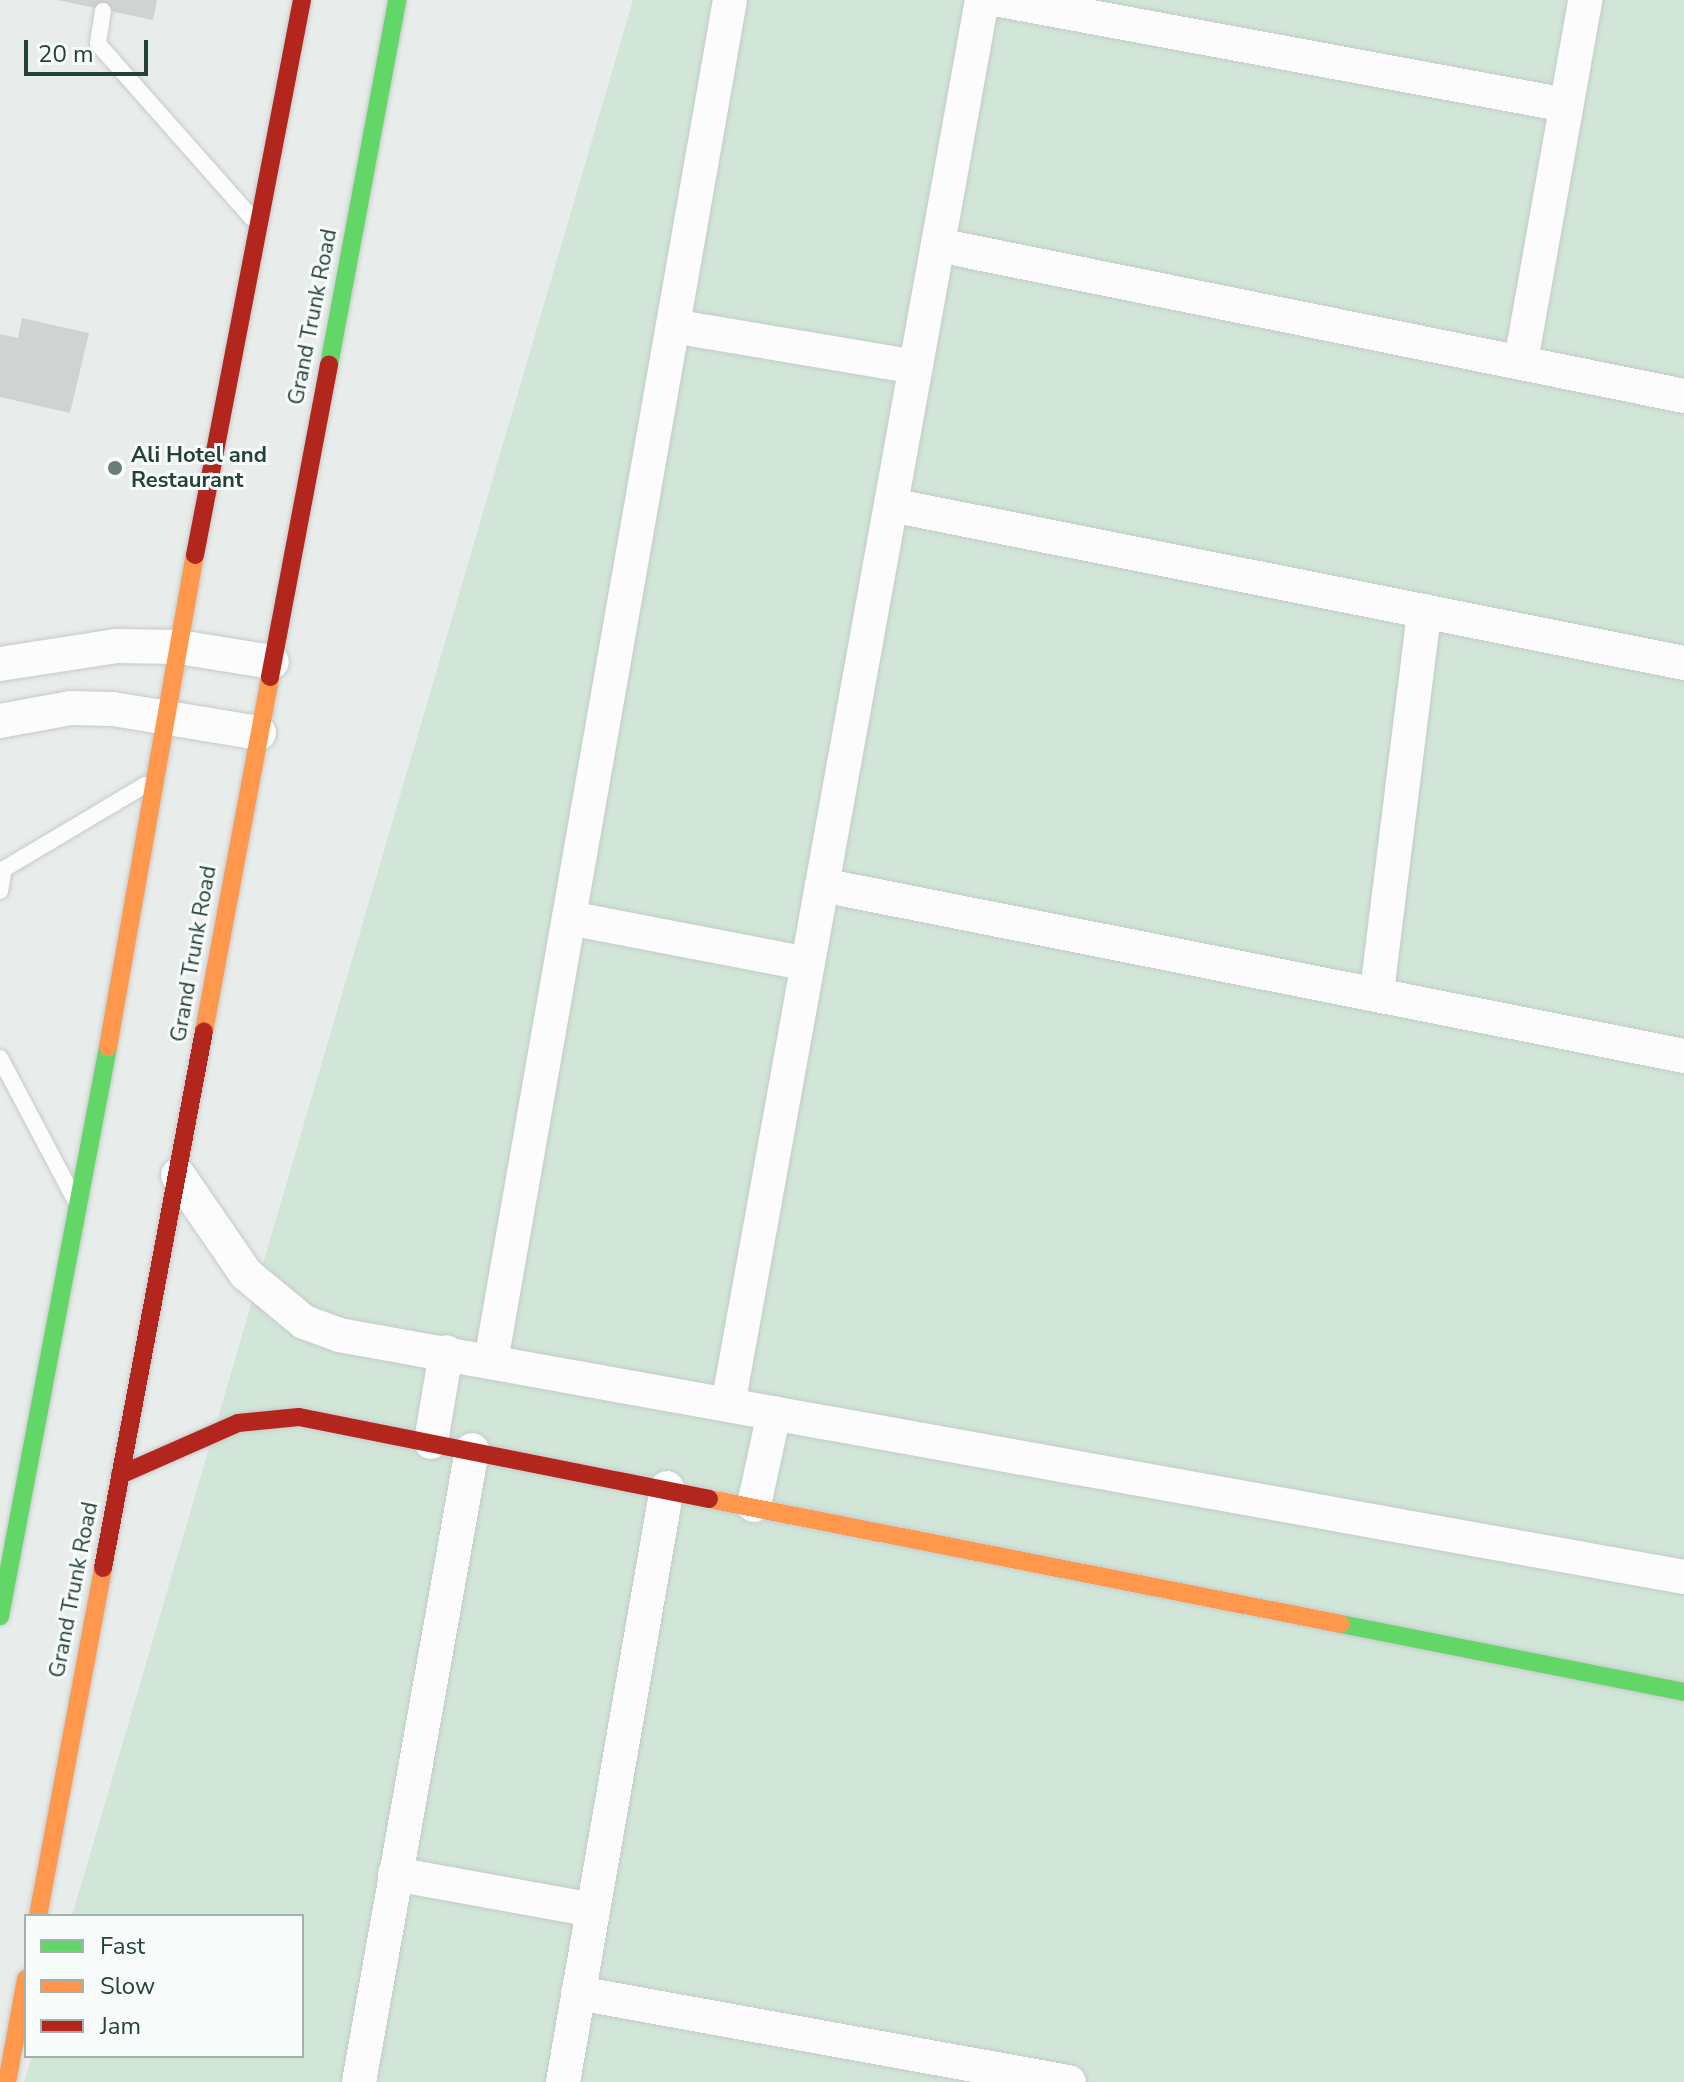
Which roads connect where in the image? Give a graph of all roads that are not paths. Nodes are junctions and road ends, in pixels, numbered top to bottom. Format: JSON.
{"nodes":[{"id":1,"x":302,"y":0,"type":"edge"},
{"id":2,"x":397,"y":0,"type":"edge"},
{"id":3,"x":730,"y":0,"type":"edge"},
{"id":4,"x":982,"y":0,"type":"edge"},
{"id":5,"x":1000,"y":0,"type":"edge"},
{"id":6,"x":1585,"y":0,"type":"edge"},
{"id":7,"x":103,"y":11,"type":"dead end"},
{"id":8,"x":1566,"y":105,"type":"junction"},
{"id":9,"x":259,"y":226,"type":"junction"},
{"id":10,"x":938,"y":245,"type":"junction"},
{"id":11,"x":673,"y":326,"type":"junction"},
{"id":12,"x":1521,"y":361,"type":"junction"},
{"id":13,"x":916,"y":367,"type":"junction"},
{"id":14,"x":1684,"y":396,"type":"edge"},
{"id":15,"x":891,"y":505,"type":"junction"},
{"id":16,"x":1424,"y":611,"type":"junction"},
{"id":17,"x":179,"y":647,"type":"junction"},
{"id":18,"x":272,"y":662,"type":"junction"},
{"id":19,"x":1684,"y":663,"type":"edge"},
{"id":20,"x":0,"y":664,"type":"edge"},
{"id":21,"x":165,"y":716,"type":"junction"},
{"id":22,"x":0,"y":721,"type":"edge"},
{"id":23,"x":259,"y":733,"type":"junction"},
{"id":24,"x":151,"y":782,"type":"junction"},
{"id":25,"x":822,"y":885,"type":"junction"},
{"id":26,"x":0,"y":891,"type":"edge"},
{"id":27,"x":569,"y":918,"type":"junction"},
{"id":28,"x":808,"y":964,"type":"junction"},
{"id":29,"x":1377,"y":991,"type":"junction"},
{"id":30,"x":1684,"y":1056,"type":"edge"},
{"id":31,"x":0,"y":1058,"type":"edge"},
{"id":32,"x":178,"y":1175,"type":"junction"},
{"id":33,"x":81,"y":1210,"type":"junction"},
{"id":34,"x":446,"y":1352,"type":"junction"},
{"id":35,"x":491,"y":1361,"type":"junction"},
{"id":36,"x":728,"y":1405,"type":"junction"},
{"id":37,"x":774,"y":1413,"type":"junction"},
{"id":38,"x":431,"y":1442,"type":"junction"},
{"id":39,"x":472,"y":1450,"type":"junction"},
{"id":40,"x":120,"y":1475,"type":"junction"},
{"id":41,"x":28,"y":1476,"type":"junction"},
{"id":42,"x":667,"y":1488,"type":"junction"},
{"id":43,"x":0,"y":1489,"type":"edge"},
{"id":44,"x":754,"y":1505,"type":"junction"},
{"id":45,"x":1684,"y":1577,"type":"edge"},
{"id":46,"x":0,"y":1616,"type":"edge"},
{"id":47,"x":1684,"y":1692,"type":"edge"},
{"id":48,"x":395,"y":1874,"type":"junction"},
{"id":49,"x":593,"y":1910,"type":"junction"},
{"id":50,"x":38,"y":1914,"type":"edge"},
{"id":51,"x":24,"y":1990,"type":"edge"},
{"id":52,"x":578,"y":1993,"type":"junction"},
{"id":53,"x":7,"y":2082,"type":"edge"},
{"id":54,"x":359,"y":2082,"type":"edge"},
{"id":55,"x":563,"y":2082,"type":"edge"},
{"id":56,"x":1069,"y":2082,"type":"edge"}],
"edges":[{"from":1,"to":9,"type":"main road"},
{"from":2,"to":18,"type":"main road","name":"Grand Trunk Road"},
{"from":3,"to":11,"type":"street"},
{"from":4,"to":10,"type":"street"},
{"from":5,"to":8,"type":"street"},
{"from":6,"to":8,"type":"street"},
{"from":7,"to":9,"type":"lane"},
{"from":8,"to":12,"type":"street"},
{"from":9,"to":17,"type":"main road"},
{"from":10,"to":12,"type":"street"},
{"from":10,"to":13,"type":"street"},
{"from":11,"to":13,"type":"street"},
{"from":11,"to":27,"type":"street"},
{"from":12,"to":14,"type":"street"},
{"from":13,"to":15,"type":"street"},
{"from":15,"to":16,"type":"street"},
{"from":15,"to":25,"type":"street"},
{"from":16,"to":19,"type":"street"},
{"from":16,"to":29,"type":"street"},
{"from":17,"to":18,"type":"street"},
{"from":17,"to":20,"type":"street"},
{"from":17,"to":21,"type":"main road"},
{"from":18,"to":23,"type":"main road","name":"Grand Trunk Road"},
{"from":21,"to":22,"type":"street"},
{"from":21,"to":23,"type":"street"},
{"from":21,"to":24,"type":"main road"},
{"from":23,"to":32,"type":"main road","name":"Grand Trunk Road"},
{"from":24,"to":26,"type":"lane"},
{"from":24,"to":33,"type":"main road"},
{"from":25,"to":28,"type":"street"},
{"from":25,"to":29,"type":"street"},
{"from":27,"to":28,"type":"street"},
{"from":27,"to":35,"type":"street"},
{"from":28,"to":36,"type":"street"},
{"from":29,"to":30,"type":"street"},
{"from":31,"to":33,"type":"lane"},
{"from":32,"to":34,"type":"street"},
{"from":32,"to":40,"type":"main road","name":"Grand Trunk Road"},
{"from":33,"to":41,"type":"main road"},
{"from":34,"to":35,"type":"street"},
{"from":34,"to":38,"type":"street"},
{"from":35,"to":36,"type":"street"},
{"from":36,"to":37,"type":"street"},
{"from":37,"to":44,"type":"street"},
{"from":37,"to":45,"type":"street"},
{"from":38,"to":39,"type":"main road"},
{"from":38,"to":40,"type":"main road"},
{"from":39,"to":42,"type":"main road"},
{"from":39,"to":48,"type":"street"},
{"from":40,"to":50,"type":"main road","name":"Grand Trunk Road"},
{"from":41,"to":43,"type":"lane"},
{"from":41,"to":46,"type":"main road"},
{"from":42,"to":44,"type":"main road"},
{"from":42,"to":49,"type":"street"},
{"from":44,"to":47,"type":"main road"},
{"from":48,"to":49,"type":"street"},
{"from":48,"to":54,"type":"street"},
{"from":49,"to":52,"type":"street"},
{"from":51,"to":53,"type":"main road"},
{"from":52,"to":55,"type":"street"},
{"from":52,"to":56,"type":"street"}]}
